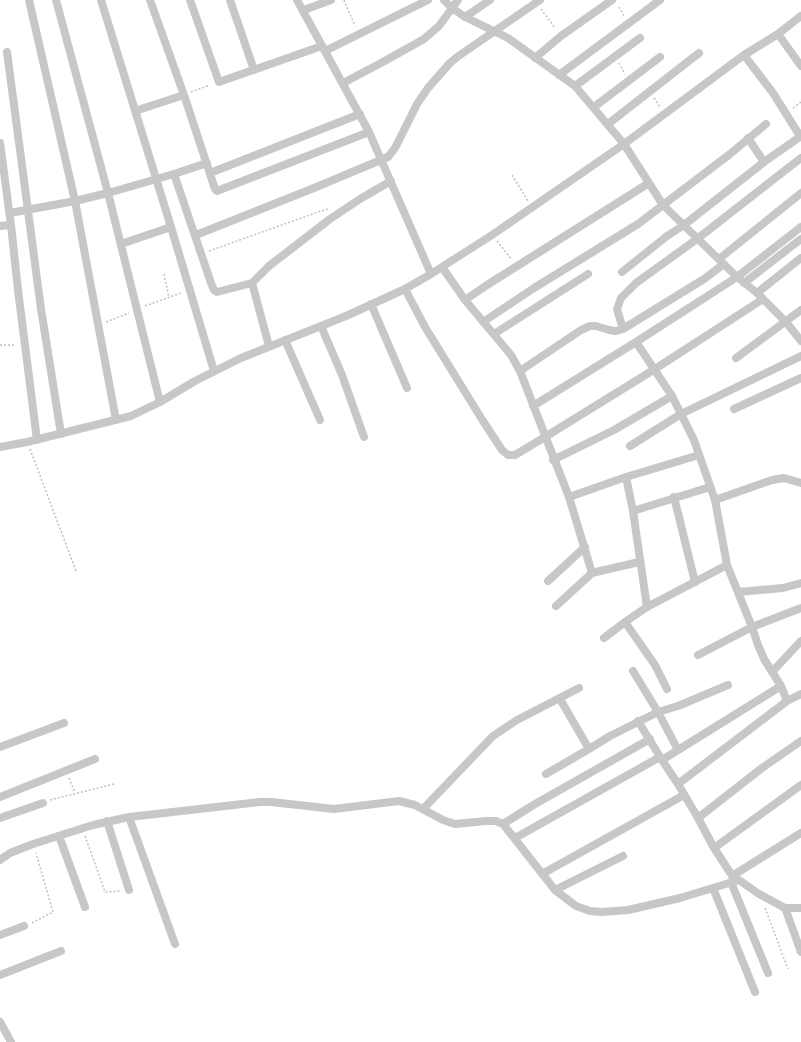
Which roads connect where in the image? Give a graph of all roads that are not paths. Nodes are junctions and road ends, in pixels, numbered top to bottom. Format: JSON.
{"nodes":[{"id":1,"x":29,"y":0,"type":"edge"},
{"id":2,"x":56,"y":0,"type":"edge"},
{"id":3,"x":101,"y":0,"type":"edge"},
{"id":4,"x":150,"y":0,"type":"edge"},
{"id":5,"x":190,"y":0,"type":"edge"},
{"id":6,"x":230,"y":0,"type":"edge"},
{"id":7,"x":298,"y":0,"type":"edge"},
{"id":8,"x":332,"y":0,"type":"edge"},
{"id":9,"x":428,"y":0,"type":"edge"},
{"id":10,"x":444,"y":0,"type":"edge"},
{"id":11,"x":458,"y":0,"type":"edge"},
{"id":12,"x":490,"y":0,"type":"edge"},
{"id":13,"x":612,"y":0,"type":"edge"},
{"id":14,"x":660,"y":0,"type":"edge"},
{"id":15,"x":538,"y":1,"type":"edge"},
{"id":16,"x":452,"y":8,"type":"junction"},
{"id":17,"x":304,"y":10,"type":"junction"},
{"id":18,"x":801,"y":16,"type":"edge"},
{"id":19,"x":465,"y":17,"type":"junction"},
{"id":20,"x":496,"y":31,"type":"junction"},
{"id":21,"x":778,"y":34,"type":"junction"},
{"id":22,"x":640,"y":38,"type":"dead end"},
{"id":23,"x":324,"y":48,"type":"junction"},
{"id":24,"x":7,"y":52,"type":"dead end"},
{"id":25,"x":699,"y":54,"type":"dead end"},
{"id":26,"x":744,"y":55,"type":"junction"},
{"id":27,"x":660,"y":57,"type":"dead end"},
{"id":28,"x":535,"y":58,"type":"junction"},
{"id":29,"x":801,"y":66,"type":"edge"},
{"id":30,"x":254,"y":70,"type":"junction"},
{"id":31,"x":559,"y":74,"type":"junction"},
{"id":32,"x":343,"y":82,"type":"junction"},
{"id":33,"x":575,"y":86,"type":"junction"},
{"id":34,"x":184,"y":95,"type":"junction"},
{"id":35,"x":594,"y":107,"type":"junction"},
{"id":36,"x":135,"y":111,"type":"junction"},
{"id":37,"x":360,"y":114,"type":"junction"},
{"id":38,"x":608,"y":124,"type":"junction"},
{"id":39,"x":766,"y":124,"type":"dead end"},
{"id":40,"x":369,"y":132,"type":"junction"},
{"id":41,"x":801,"y":136,"type":"edge"},
{"id":42,"x":748,"y":138,"type":"junction"},
{"id":43,"x":0,"y":143,"type":"edge"},
{"id":44,"x":624,"y":144,"type":"junction"},
{"id":45,"x":801,"y":158,"type":"edge"},
{"id":46,"x":381,"y":160,"type":"junction"},
{"id":47,"x":764,"y":162,"type":"junction"},
{"id":48,"x":207,"y":163,"type":"junction"},
{"id":49,"x":210,"y":173,"type":"junction"},
{"id":50,"x":174,"y":174,"type":"junction"},
{"id":51,"x":157,"y":179,"type":"junction"},
{"id":52,"x":391,"y":181,"type":"junction"},
{"id":53,"x":649,"y":183,"type":"junction"},
{"id":54,"x":108,"y":193,"type":"junction"},
{"id":55,"x":801,"y":193,"type":"edge"},
{"id":56,"x":75,"y":201,"type":"junction"},
{"id":57,"x":663,"y":205,"type":"junction"},
{"id":58,"x":28,"y":210,"type":"junction"},
{"id":59,"x":10,"y":213,"type":"junction"},
{"id":60,"x":11,"y":225,"type":"junction"},
{"id":61,"x":684,"y":225,"type":"junction"},
{"id":62,"x":0,"y":226,"type":"edge"},
{"id":63,"x":172,"y":226,"type":"junction"},
{"id":64,"x":801,"y":227,"type":"edge"},
{"id":65,"x":196,"y":235,"type":"junction"},
{"id":66,"x":697,"y":239,"type":"junction"},
{"id":67,"x":801,"y":239,"type":"edge"},
{"id":68,"x":121,"y":244,"type":"junction"},
{"id":69,"x":801,"y":258,"type":"edge"},
{"id":70,"x":722,"y":262,"type":"junction"},
{"id":71,"x":442,"y":267,"type":"junction"},
{"id":72,"x":622,"y":272,"type":"dead end"},
{"id":73,"x":431,"y":274,"type":"junction"},
{"id":74,"x":588,"y":274,"type":"dead end"},
{"id":75,"x":737,"y":277,"type":"junction"},
{"id":76,"x":252,"y":283,"type":"junction"},
{"id":77,"x":744,"y":283,"type":"junction"},
{"id":78,"x":405,"y":289,"type":"junction"},
{"id":79,"x":760,"y":296,"type":"junction"},
{"id":80,"x":465,"y":300,"type":"junction"},
{"id":81,"x":371,"y":304,"type":"junction"},
{"id":82,"x":801,"y":310,"type":"edge"},
{"id":83,"x":483,"y":322,"type":"junction"},
{"id":84,"x":786,"y":322,"type":"junction"},
{"id":85,"x":321,"y":326,"type":"junction"},
{"id":86,"x":623,"y":329,"type":"junction"},
{"id":87,"x":494,"y":334,"type":"junction"},
{"id":88,"x":285,"y":340,"type":"junction"},
{"id":89,"x":801,"y":340,"type":"edge"},
{"id":90,"x":636,"y":342,"type":"junction"},
{"id":91,"x":269,"y":346,"type":"junction"},
{"id":92,"x":801,"y":356,"type":"edge"},
{"id":93,"x":736,"y":358,"type":"dead end"},
{"id":94,"x":655,"y":369,"type":"junction"},
{"id":95,"x":214,"y":371,"type":"junction"},
{"id":96,"x":520,"y":371,"type":"junction"},
{"id":97,"x":801,"y":378,"type":"edge"},
{"id":98,"x":407,"y":388,"type":"dead end"},
{"id":99,"x":672,"y":396,"type":"junction"},
{"id":100,"x":160,"y":402,"type":"junction"},
{"id":101,"x":533,"y":406,"type":"junction"},
{"id":102,"x":734,"y":408,"type":"dead end"},
{"id":103,"x":681,"y":414,"type":"junction"},
{"id":104,"x":116,"y":420,"type":"junction"},
{"id":105,"x":320,"y":420,"type":"dead end"},
{"id":106,"x":60,"y":434,"type":"junction"},
{"id":107,"x":545,"y":437,"type":"junction"},
{"id":108,"x":364,"y":438,"type":"dead end"},
{"id":109,"x":36,"y":440,"type":"junction"},
{"id":110,"x":630,"y":446,"type":"dead end"},
{"id":111,"x":0,"y":447,"type":"edge"},
{"id":112,"x":699,"y":455,"type":"junction"},
{"id":113,"x":553,"y":460,"type":"junction"},
{"id":114,"x":626,"y":477,"type":"junction"},
{"id":115,"x":801,"y":483,"type":"edge"},
{"id":116,"x":710,"y":486,"type":"junction"},
{"id":117,"x":569,"y":497,"type":"junction"},
{"id":118,"x":674,"y":497,"type":"junction"},
{"id":119,"x":715,"y":500,"type":"junction"},
{"id":120,"x":633,"y":511,"type":"junction"},
{"id":121,"x":585,"y":547,"type":"junction"},
{"id":122,"x":639,"y":562,"type":"junction"},
{"id":123,"x":727,"y":565,"type":"junction"},
{"id":124,"x":592,"y":574,"type":"junction"},
{"id":125,"x":548,"y":581,"type":"dead end"},
{"id":126,"x":695,"y":582,"type":"junction"},
{"id":127,"x":801,"y":583,"type":"edge"},
{"id":128,"x":738,"y":592,"type":"junction"},
{"id":129,"x":556,"y":606,"type":"dead end"},
{"id":130,"x":647,"y":607,"type":"junction"},
{"id":131,"x":801,"y":608,"type":"edge"},
{"id":132,"x":625,"y":622,"type":"junction"},
{"id":133,"x":752,"y":627,"type":"junction"},
{"id":134,"x":604,"y":638,"type":"dead end"},
{"id":135,"x":801,"y":641,"type":"edge"},
{"id":136,"x":698,"y":655,"type":"dead end"},
{"id":137,"x":633,"y":671,"type":"dead end"},
{"id":138,"x":772,"y":672,"type":"junction"},
{"id":139,"x":728,"y":685,"type":"dead end"},
{"id":140,"x":781,"y":686,"type":"junction"},
{"id":141,"x":579,"y":688,"type":"dead end"},
{"id":142,"x":668,"y":689,"type":"dead end"},
{"id":143,"x":801,"y":694,"type":"edge"},
{"id":144,"x":560,"y":699,"type":"junction"},
{"id":145,"x":787,"y":701,"type":"junction"},
{"id":146,"x":658,"y":712,"type":"junction"},
{"id":147,"x":638,"y":721,"type":"junction"},
{"id":148,"x":64,"y":723,"type":"dead end"},
{"id":149,"x":650,"y":739,"type":"junction"},
{"id":150,"x":801,"y":741,"type":"edge"},
{"id":151,"x":0,"y":747,"type":"edge"},
{"id":152,"x":589,"y":749,"type":"junction"},
{"id":153,"x":678,"y":750,"type":"junction"},
{"id":154,"x":95,"y":759,"type":"dead end"},
{"id":155,"x":661,"y":759,"type":"junction"},
{"id":156,"x":546,"y":774,"type":"dead end"},
{"id":157,"x":678,"y":784,"type":"junction"},
{"id":158,"x":801,"y":785,"type":"edge"},
{"id":159,"x":684,"y":794,"type":"junction"},
{"id":160,"x":0,"y":796,"type":"edge"},
{"id":161,"x":43,"y":802,"type":"road end"},
{"id":162,"x":423,"y":809,"type":"junction"},
{"id":163,"x":129,"y":816,"type":"junction"},
{"id":164,"x":0,"y":818,"type":"edge"},
{"id":165,"x":698,"y":818,"type":"junction"},
{"id":166,"x":107,"y":822,"type":"junction"},
{"id":167,"x":503,"y":824,"type":"junction"},
{"id":168,"x":801,"y":833,"type":"edge"},
{"id":169,"x":60,"y":836,"type":"junction"},
{"id":170,"x":515,"y":838,"type":"junction"},
{"id":171,"x":714,"y":848,"type":"junction"},
{"id":172,"x":624,"y":856,"type":"dead end"},
{"id":173,"x":1,"y":857,"type":"edge"},
{"id":174,"x":542,"y":874,"type":"junction"},
{"id":175,"x":733,"y":879,"type":"junction"},
{"id":176,"x":713,"y":888,"type":"junction"},
{"id":177,"x":129,"y":890,"type":"road end"},
{"id":178,"x":555,"y":890,"type":"junction"},
{"id":179,"x":85,"y":906,"type":"dead end"},
{"id":180,"x":785,"y":908,"type":"junction"},
{"id":181,"x":801,"y":908,"type":"edge"},
{"id":182,"x":24,"y":926,"type":"road end"},
{"id":183,"x":0,"y":935,"type":"edge"},
{"id":184,"x":175,"y":944,"type":"dead end"},
{"id":185,"x":61,"y":951,"type":"dead end"},
{"id":186,"x":801,"y":952,"type":"edge"},
{"id":187,"x":768,"y":973,"type":"dead end"},
{"id":188,"x":0,"y":975,"type":"edge"},
{"id":189,"x":755,"y":992,"type":"dead end"},
{"id":190,"x":0,"y":1022,"type":"edge"},
{"id":191,"x":11,"y":1042,"type":"edge"}],
"edges":[{"from":1,"to":56,"type":"street"},
{"from":2,"to":54,"type":"street"},
{"from":3,"to":36,"type":"street"},
{"from":4,"to":34,"type":"street"},
{"from":5,"to":30,"type":"street"},
{"from":6,"to":30,"type":"street"},
{"from":7,"to":17,"type":"street"},
{"from":8,"to":17,"type":"street"},
{"from":9,"to":23,"type":"street"},
{"from":10,"to":16,"type":"street"},
{"from":11,"to":16,"type":"street"},
{"from":12,"to":19,"type":"street"},
{"from":13,"to":28,"type":"street"},
{"from":14,"to":31,"type":"street"},
{"from":15,"to":20,"type":"street"},
{"from":16,"to":19,"type":"street"},
{"from":16,"to":32,"type":"street"},
{"from":17,"to":23,"type":"street"},
{"from":18,"to":21,"type":"street"},
{"from":19,"to":20,"type":"street"},
{"from":20,"to":28,"type":"street"},
{"from":20,"to":46,"type":"street"},
{"from":21,"to":26,"type":"street"},
{"from":21,"to":29,"type":"street"},
{"from":22,"to":33,"type":"street"},
{"from":23,"to":30,"type":"street"},
{"from":23,"to":32,"type":"street"},
{"from":24,"to":58,"type":"street"},
{"from":25,"to":38,"type":"street"},
{"from":26,"to":41,"type":"street"},
{"from":26,"to":44,"type":"street"},
{"from":27,"to":35,"type":"street"},
{"from":28,"to":31,"type":"street"},
{"from":31,"to":33,"type":"street"},
{"from":32,"to":37,"type":"street"},
{"from":33,"to":35,"type":"street"},
{"from":34,"to":36,"type":"street"},
{"from":34,"to":48,"type":"street"},
{"from":35,"to":38,"type":"street"},
{"from":36,"to":51,"type":"street"},
{"from":37,"to":40,"type":"street"},
{"from":37,"to":49,"type":"street"},
{"from":38,"to":44,"type":"street"},
{"from":39,"to":42,"type":"street"},
{"from":40,"to":46,"type":"street"},
{"from":40,"to":49,"type":"street"},
{"from":41,"to":47,"type":"street"},
{"from":42,"to":47,"type":"street"},
{"from":42,"to":57,"type":"street"},
{"from":43,"to":59,"type":"street"},
{"from":44,"to":53,"type":"street"},
{"from":44,"to":71,"type":"street"},
{"from":45,"to":66,"type":"street"},
{"from":46,"to":52,"type":"street"},
{"from":46,"to":65,"type":"street"},
{"from":47,"to":61,"type":"street"},
{"from":48,"to":49,"type":"street"},
{"from":48,"to":50,"type":"street"},
{"from":50,"to":51,"type":"street"},
{"from":50,"to":65,"type":"street"},
{"from":51,"to":54,"type":"street"},
{"from":51,"to":63,"type":"street"},
{"from":52,"to":73,"type":"street"},
{"from":52,"to":76,"type":"street"},
{"from":53,"to":57,"type":"street"},
{"from":53,"to":80,"type":"street"},
{"from":54,"to":56,"type":"street"},
{"from":54,"to":68,"type":"street"},
{"from":55,"to":70,"type":"street"},
{"from":56,"to":58,"type":"street"},
{"from":56,"to":104,"type":"street"},
{"from":57,"to":61,"type":"street"},
{"from":57,"to":83,"type":"street"},
{"from":58,"to":59,"type":"street"},
{"from":58,"to":106,"type":"street"},
{"from":59,"to":60,"type":"street"},
{"from":60,"to":62,"type":"street"},
{"from":60,"to":109,"type":"street"},
{"from":61,"to":66,"type":"street"},
{"from":61,"to":72,"type":"street"},
{"from":63,"to":68,"type":"street"},
{"from":63,"to":95,"type":"street"},
{"from":64,"to":75,"type":"street"},
{"from":65,"to":76,"type":"street"},
{"from":66,"to":70,"type":"street"},
{"from":66,"to":86,"type":"street"},
{"from":67,"to":77,"type":"street"},
{"from":68,"to":100,"type":"street"},
{"from":69,"to":79,"type":"street"},
{"from":70,"to":75,"type":"street"},
{"from":70,"to":86,"type":"street"},
{"from":71,"to":73,"type":"street"},
{"from":71,"to":80,"type":"street"},
{"from":73,"to":78,"type":"street"},
{"from":74,"to":87,"type":"street"},
{"from":75,"to":77,"type":"street"},
{"from":75,"to":90,"type":"street"},
{"from":76,"to":91,"type":"street"},
{"from":77,"to":79,"type":"street"},
{"from":78,"to":81,"type":"street"},
{"from":78,"to":107,"type":"street"},
{"from":79,"to":84,"type":"street"},
{"from":79,"to":94,"type":"street"},
{"from":80,"to":83,"type":"street"},
{"from":81,"to":85,"type":"street"},
{"from":81,"to":98,"type":"street"},
{"from":82,"to":84,"type":"street"},
{"from":83,"to":87,"type":"street"},
{"from":84,"to":89,"type":"street"},
{"from":84,"to":93,"type":"street"},
{"from":85,"to":88,"type":"street"},
{"from":85,"to":108,"type":"street"},
{"from":86,"to":96,"type":"street"},
{"from":87,"to":96,"type":"street"},
{"from":88,"to":91,"type":"street"},
{"from":88,"to":105,"type":"street"},
{"from":90,"to":94,"type":"street"},
{"from":90,"to":101,"type":"street"},
{"from":91,"to":95,"type":"street"},
{"from":92,"to":103,"type":"street"},
{"from":94,"to":99,"type":"street"},
{"from":94,"to":107,"type":"street"},
{"from":95,"to":100,"type":"street"},
{"from":96,"to":101,"type":"street"},
{"from":97,"to":102,"type":"street"},
{"from":99,"to":103,"type":"street"},
{"from":99,"to":113,"type":"street"},
{"from":100,"to":104,"type":"street"},
{"from":101,"to":107,"type":"street"},
{"from":103,"to":110,"type":"street"},
{"from":103,"to":112,"type":"street"},
{"from":104,"to":106,"type":"street"},
{"from":106,"to":109,"type":"street"},
{"from":107,"to":113,"type":"street"},
{"from":109,"to":111,"type":"street"},
{"from":112,"to":114,"type":"street"},
{"from":112,"to":116,"type":"street"},
{"from":113,"to":117,"type":"street"},
{"from":114,"to":117,"type":"street"},
{"from":114,"to":120,"type":"street"},
{"from":115,"to":119,"type":"street"},
{"from":116,"to":118,"type":"street"},
{"from":116,"to":119,"type":"street"},
{"from":117,"to":121,"type":"street"},
{"from":118,"to":120,"type":"street"},
{"from":118,"to":126,"type":"street"},
{"from":119,"to":123,"type":"street"},
{"from":120,"to":122,"type":"street"},
{"from":121,"to":124,"type":"street"},
{"from":121,"to":125,"type":"street"},
{"from":122,"to":124,"type":"street"},
{"from":122,"to":130,"type":"street"},
{"from":123,"to":126,"type":"street"},
{"from":123,"to":128,"type":"street"},
{"from":124,"to":129,"type":"street"},
{"from":126,"to":130,"type":"street"},
{"from":127,"to":128,"type":"street"},
{"from":128,"to":133,"type":"street"},
{"from":130,"to":132,"type":"street"},
{"from":131,"to":133,"type":"street"},
{"from":132,"to":134,"type":"street"},
{"from":132,"to":142,"type":"street"},
{"from":133,"to":136,"type":"street"},
{"from":133,"to":138,"type":"street"},
{"from":135,"to":138,"type":"street"},
{"from":137,"to":146,"type":"street"},
{"from":138,"to":140,"type":"street"},
{"from":139,"to":146,"type":"street"},
{"from":140,"to":145,"type":"street"},
{"from":140,"to":153,"type":"street"},
{"from":141,"to":144,"type":"street"},
{"from":143,"to":145,"type":"street"},
{"from":144,"to":152,"type":"street"},
{"from":144,"to":162,"type":"street"},
{"from":145,"to":157,"type":"street"},
{"from":146,"to":147,"type":"street"},
{"from":146,"to":153,"type":"street"},
{"from":147,"to":149,"type":"street"},
{"from":147,"to":152,"type":"street"},
{"from":148,"to":151,"type":"street"},
{"from":149,"to":155,"type":"street"},
{"from":149,"to":167,"type":"street"},
{"from":150,"to":165,"type":"street"},
{"from":152,"to":156,"type":"street"},
{"from":153,"to":155,"type":"street"},
{"from":154,"to":160,"type":"street"},
{"from":155,"to":157,"type":"street"},
{"from":155,"to":170,"type":"street"},
{"from":157,"to":159,"type":"street"},
{"from":158,"to":171,"type":"street"},
{"from":159,"to":165,"type":"street"},
{"from":159,"to":174,"type":"street"},
{"from":161,"to":164,"type":"street"},
{"from":162,"to":163,"type":"street"},
{"from":162,"to":167,"type":"street"},
{"from":163,"to":166,"type":"street"},
{"from":163,"to":184,"type":"street"},
{"from":165,"to":171,"type":"street"},
{"from":166,"to":169,"type":"street"},
{"from":166,"to":177,"type":"street"},
{"from":167,"to":170,"type":"street"},
{"from":168,"to":175,"type":"street"},
{"from":169,"to":173,"type":"street"},
{"from":169,"to":179,"type":"street"},
{"from":170,"to":174,"type":"street"},
{"from":171,"to":175,"type":"street"},
{"from":172,"to":178,"type":"street"},
{"from":174,"to":178,"type":"street"},
{"from":175,"to":176,"type":"street"},
{"from":175,"to":180,"type":"street"},
{"from":175,"to":187,"type":"street"},
{"from":176,"to":178,"type":"street"},
{"from":176,"to":189,"type":"street"},
{"from":180,"to":181,"type":"street"},
{"from":180,"to":186,"type":"street"},
{"from":182,"to":183,"type":"street"},
{"from":185,"to":188,"type":"street"},
{"from":190,"to":191,"type":"street"}]}
